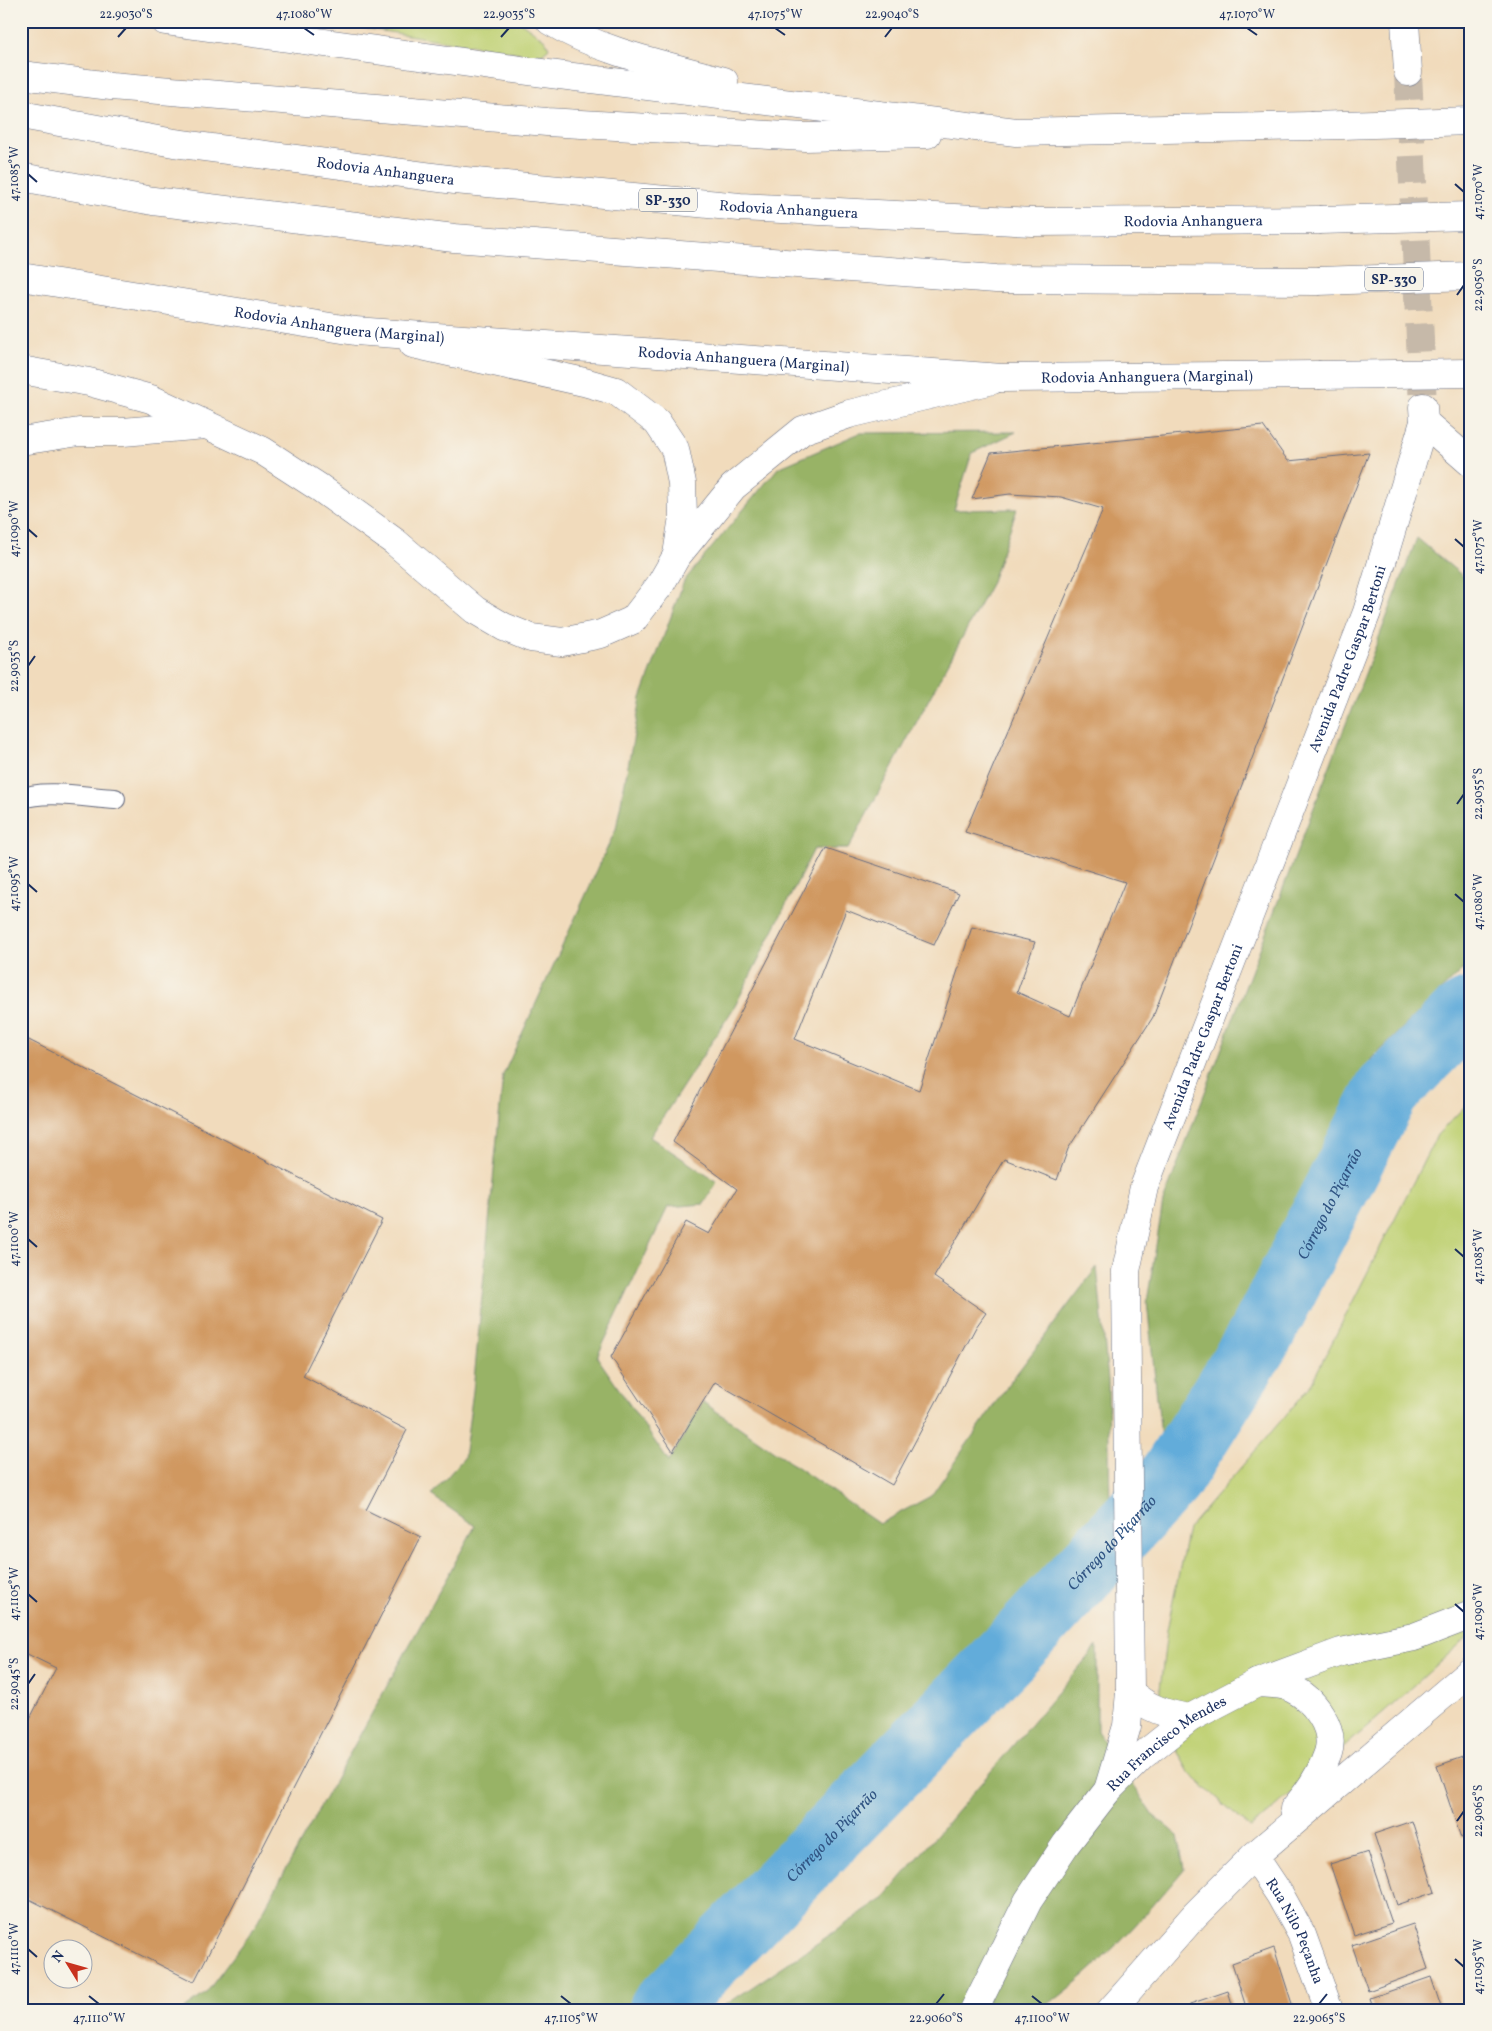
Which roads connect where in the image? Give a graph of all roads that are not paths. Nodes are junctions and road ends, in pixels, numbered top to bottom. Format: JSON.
{"nodes":[{"id":1,"x":165,"y":21,"type":"edge"},
{"id":2,"x":550,"y":21,"type":"edge"},
{"id":3,"x":1406,"y":21,"type":"edge"},
{"id":4,"x":1408,"y":72,"type":"tunnel mouth"},
{"id":5,"x":21,"y":75,"type":"edge"},
{"id":6,"x":810,"y":105,"type":"junction"},
{"id":7,"x":21,"y":116,"type":"edge"},
{"id":8,"x":1471,"y":121,"type":"edge"},
{"id":9,"x":1016,"y":132,"type":"junction"},
{"id":10,"x":21,"y":177,"type":"edge"},
{"id":11,"x":1471,"y":216,"type":"edge"},
{"id":12,"x":21,"y":276,"type":"edge"},
{"id":13,"x":1471,"y":276,"type":"edge"},
{"id":14,"x":355,"y":331,"type":"junction"},
{"id":15,"x":21,"y":370,"type":"edge"},
{"id":16,"x":1471,"y":372,"type":"edge"},
{"id":17,"x":1002,"y":378,"type":"junction"},
{"id":18,"x":204,"y":425,"type":"junction"},
{"id":19,"x":21,"y":441,"type":"edge"},
{"id":20,"x":1471,"y":463,"type":"edge"},
{"id":21,"x":676,"y":557,"type":"junction"},
{"id":22,"x":21,"y":799,"type":"edge"},
{"id":23,"x":115,"y":799,"type":"dead end"},
{"id":24,"x":1471,"y":1615,"type":"edge"},
{"id":25,"x":1471,"y":1671,"type":"edge"},
{"id":26,"x":1257,"y":1683,"type":"junction"},
{"id":27,"x":1130,"y":1692,"type":"junction"},
{"id":28,"x":1190,"y":1718,"type":"junction"},
{"id":29,"x":1108,"y":1790,"type":"junction"},
{"id":30,"x":1254,"y":1856,"type":"junction"},
{"id":31,"x":993,"y":1969,"type":"junction"},
{"id":32,"x":974,"y":2010,"type":"edge"},
{"id":33,"x":996,"y":2010,"type":"edge"},
{"id":34,"x":1111,"y":2010,"type":"edge"},
{"id":35,"x":1329,"y":2010,"type":"edge"}],
"edges":[{"from":1,"to":6,"type":"main road"},
{"from":2,"to":6,"type":"main road"},
{"from":3,"to":4,"type":"main road"},
{"from":5,"to":9,"type":"main road"},
{"from":6,"to":9,"type":"main road"},
{"from":7,"to":11,"type":"main road","name":"Rodovia Anhanguera","number":"SP-330","bridge":true},
{"from":8,"to":9,"type":"main road","bridge":true},
{"from":10,"to":13,"type":"main road","number":"SP-330","bridge":true},
{"from":12,"to":14,"type":"main road","name":"Rodovia Anhanguera (Marginal)"},
{"from":14,"to":17,"type":"main road","name":"Rodovia Anhanguera (Marginal)"},
{"from":14,"to":21,"type":"main road"},
{"from":15,"to":18,"type":"main road"},
{"from":16,"to":17,"type":"main road","name":"Rodovia Anhanguera (Marginal)","bridge":true},
{"from":17,"to":21,"type":"main road"},
{"from":18,"to":19,"type":"main road"},
{"from":18,"to":21,"type":"main road"},
{"from":20,"to":27,"type":"main road","name":"Avenida Padre Gaspar Bertoni"},
{"from":22,"to":23,"type":"lane"},
{"from":24,"to":26,"type":"main road","name":"Rua Francisco Mendes"},
{"from":25,"to":30,"type":"main road"},
{"from":26,"to":28,"type":"main road","name":"Rua Francisco Mendes"},
{"from":26,"to":30,"type":"main road"},
{"from":27,"to":28,"type":"main road"},
{"from":27,"to":29,"type":"main road","name":"Avenida Padre Gaspar Bertoni"},
{"from":28,"to":29,"type":"main road","name":"Rua Francisco Mendes"},
{"from":29,"to":31,"type":"main road","name":"Rua Francisco Mendes"},
{"from":30,"to":34,"type":"main road"},
{"from":30,"to":35,"type":"main road","name":"Rua Nilo Peçanha"},
{"from":31,"to":32,"type":"main road","name":"Rua Francisco Mendes"},
{"from":31,"to":33,"type":"main road"}]}
